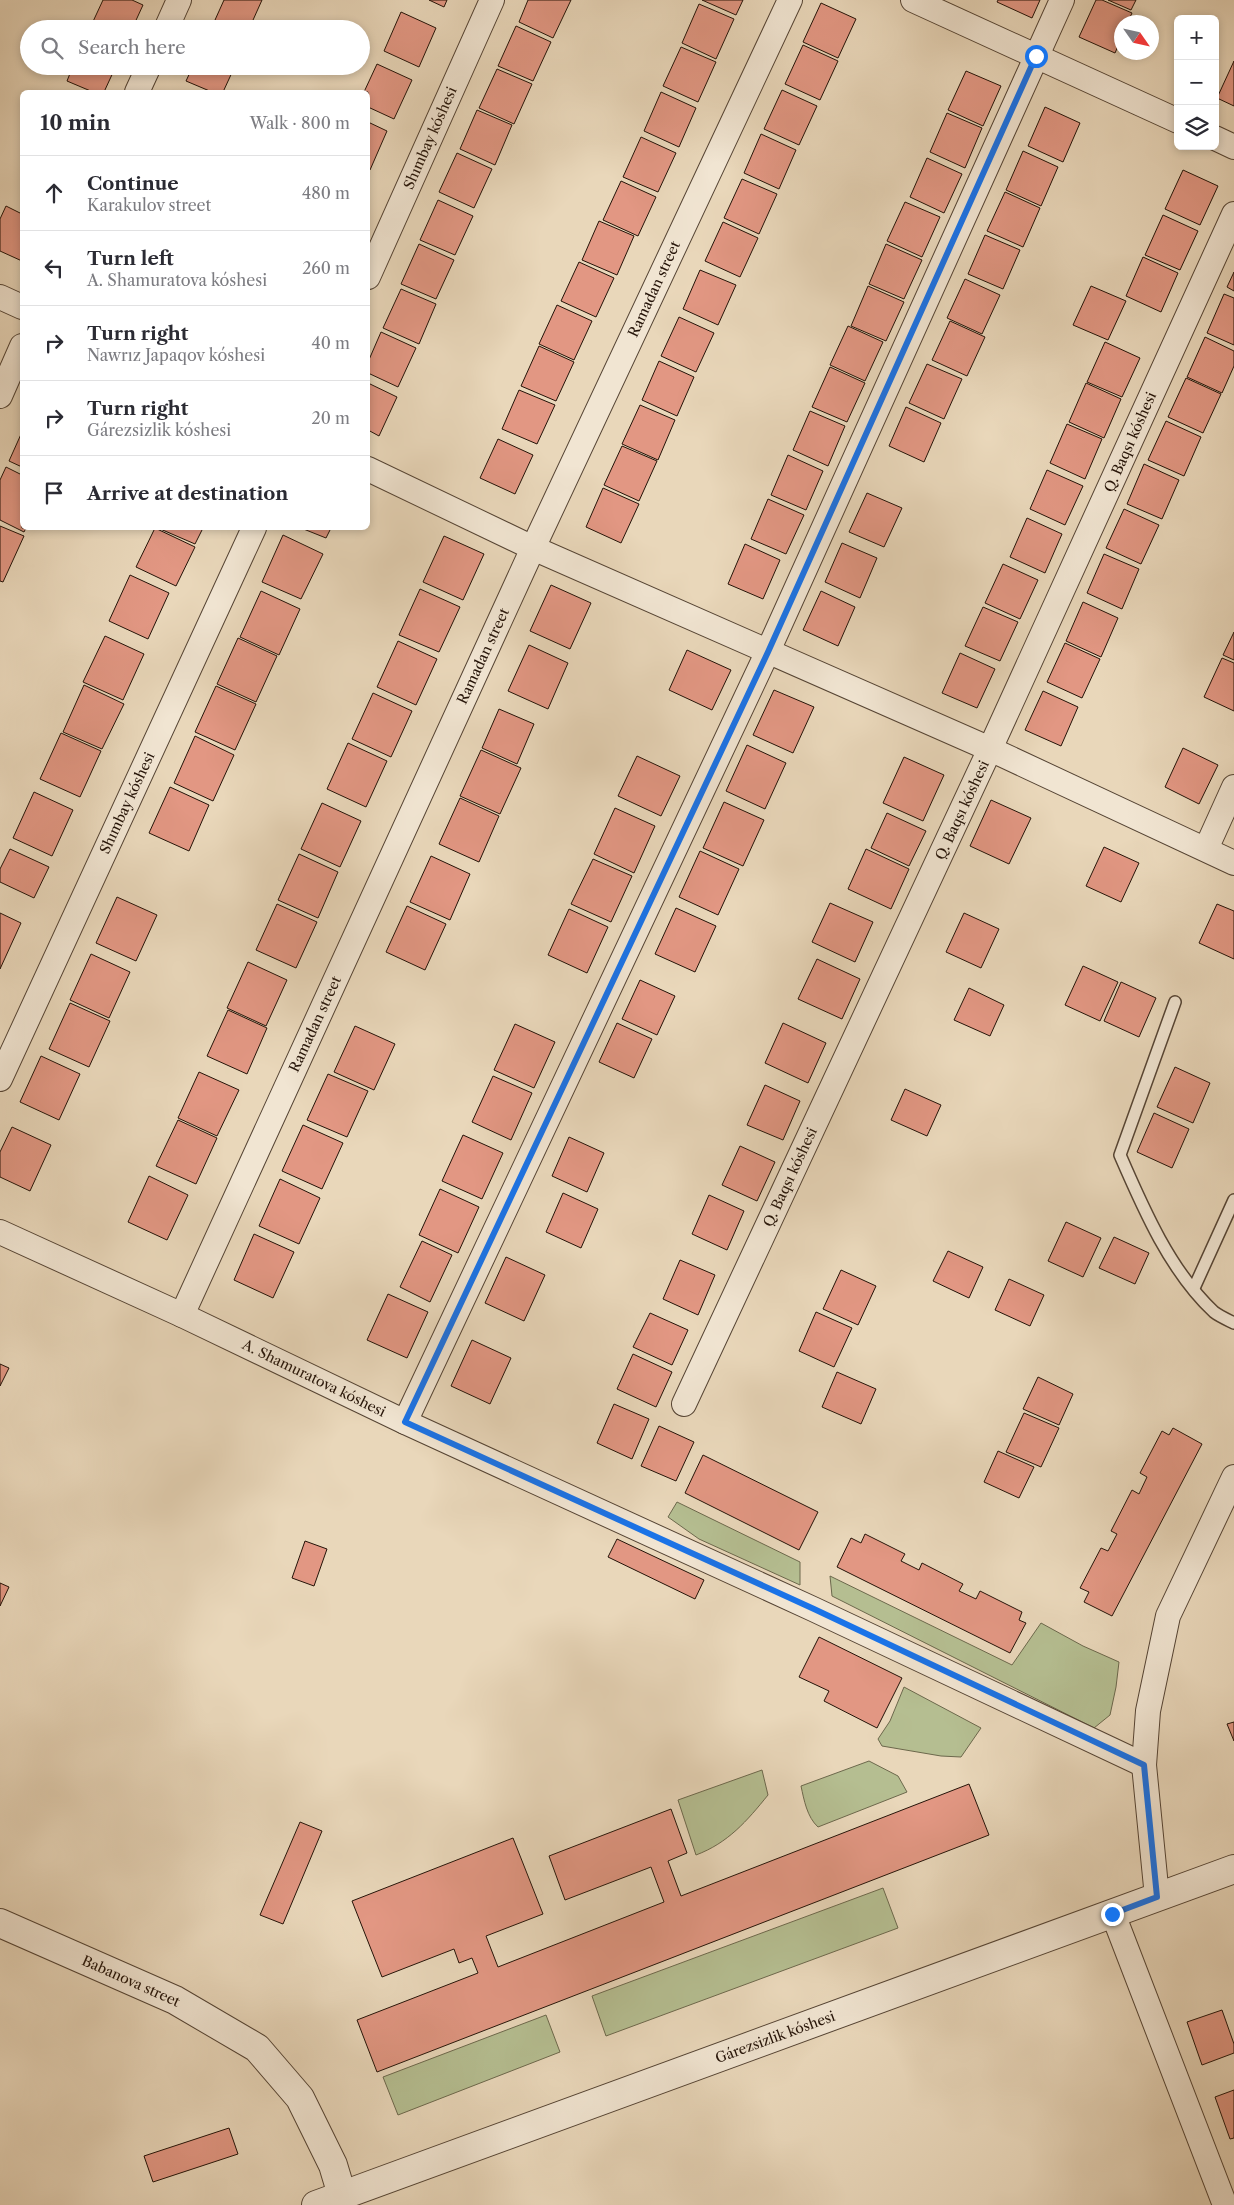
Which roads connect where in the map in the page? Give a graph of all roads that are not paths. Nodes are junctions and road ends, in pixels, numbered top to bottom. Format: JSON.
{"nodes":[{"id":1,"x":179,"y":0,"type":"edge"},
{"id":2,"x":492,"y":0,"type":"edge"},
{"id":3,"x":790,"y":0,"type":"edge"},
{"id":4,"x":913,"y":0,"type":"edge"},
{"id":5,"x":1062,"y":0,"type":"edge"},
{"id":6,"x":170,"y":20,"type":"edge"},
{"id":7,"x":1036,"y":56,"type":"junction"},
{"id":8,"x":145,"y":75,"type":"edge"},
{"id":9,"x":138,"y":90,"type":"edge"},
{"id":10,"x":1174,"y":119,"type":"edge"},
{"id":11,"x":1219,"y":140,"type":"edge"},
{"id":12,"x":1234,"y":147,"type":"edge"},
{"id":13,"x":1234,"y":214,"type":"edge"},
{"id":14,"x":370,"y":273,"type":"edge"},
{"id":15,"x":0,"y":297,"type":"edge"},
{"id":16,"x":20,"y":306,"type":"edge"},
{"id":17,"x":20,"y":351,"type":"edge"},
{"id":18,"x":0,"y":396,"type":"edge"},
{"id":19,"x":370,"y":470,"type":"edge"},
{"id":20,"x":253,"y":530,"type":"edge"},
{"id":21,"x":533,"y":548,"type":"junction"},
{"id":22,"x":768,"y":652,"type":"junction"},
{"id":23,"x":990,"y":749,"type":"junction"},
{"id":24,"x":1234,"y":787,"type":"edge"},
{"id":25,"x":1206,"y":849,"type":"junction"},
{"id":26,"x":1234,"y":863,"type":"edge"},
{"id":27,"x":1175,"y":1002,"type":"dead end"},
{"id":28,"x":0,"y":1079,"type":"edge"},
{"id":29,"x":1234,"y":1200,"type":"edge"},
{"id":30,"x":0,"y":1232,"type":"edge"},
{"id":31,"x":1194,"y":1288,"type":"junction"},
{"id":32,"x":182,"y":1315,"type":"junction"},
{"id":33,"x":1234,"y":1323,"type":"edge"},
{"id":34,"x":684,"y":1404,"type":"dead end"},
{"id":35,"x":405,"y":1422,"type":"junction"},
{"id":36,"x":1234,"y":1477,"type":"edge"},
{"id":37,"x":1144,"y":1765,"type":"junction"},
{"id":38,"x":1234,"y":1870,"type":"edge"},
{"id":39,"x":1157,"y":1897,"type":"junction"},
{"id":40,"x":1112,"y":1914,"type":"junction"},
{"id":41,"x":0,"y":1923,"type":"edge"},
{"id":42,"x":344,"y":2200,"type":"edge"},
{"id":43,"x":316,"y":2205,"type":"edge"},
{"id":44,"x":1225,"y":2205,"type":"edge"}],
"edges":[{"from":1,"to":6,"type":"street"},
{"from":2,"to":14,"type":"street","name":"Shımbay kóshesi"},
{"from":3,"to":21,"type":"street","name":"Ramadan street"},
{"from":4,"to":7,"type":"street"},
{"from":5,"to":7,"type":"street"},
{"from":7,"to":10,"type":"street"},
{"from":7,"to":22,"type":"street"},
{"from":8,"to":9,"type":"street"},
{"from":11,"to":12,"type":"street"},
{"from":13,"to":23,"type":"street","name":"Q. Baqsı kóshesi"},
{"from":15,"to":16,"type":"street"},
{"from":17,"to":18,"type":"street"},
{"from":19,"to":21,"type":"street"},
{"from":20,"to":28,"type":"street","name":"Shımbay kóshesi"},
{"from":21,"to":22,"type":"street"},
{"from":21,"to":32,"type":"street","name":"Ramadan street"},
{"from":22,"to":23,"type":"street"},
{"from":22,"to":35,"type":"street"},
{"from":23,"to":25,"type":"street"},
{"from":23,"to":34,"type":"street","name":"Q. Baqsı kóshesi"},
{"from":24,"to":25,"type":"street"},
{"from":25,"to":26,"type":"street"},
{"from":27,"to":31,"type":"lane"},
{"from":29,"to":31,"type":"lane"},
{"from":30,"to":32,"type":"street","name":"A. Shamuratova kóshesi"},
{"from":31,"to":33,"type":"lane"},
{"from":32,"to":35,"type":"street","name":"A. Shamuratova kóshesi"},
{"from":35,"to":37,"type":"street","name":"A. Shamuratova kóshesi"},
{"from":36,"to":37,"type":"street"},
{"from":37,"to":39,"type":"street"},
{"from":38,"to":39,"type":"street","name":"Gárezsizlik kóshesi"},
{"from":39,"to":40,"type":"street","name":"Gárezsizlik kóshesi"},
{"from":40,"to":42,"type":"street","name":"Gárezsizlik kóshesi"},
{"from":40,"to":44,"type":"street"},
{"from":41,"to":42,"type":"street","name":"Babanova street"},
{"from":42,"to":43,"type":"street","name":"Gárezsizlik kóshesi"}]}
